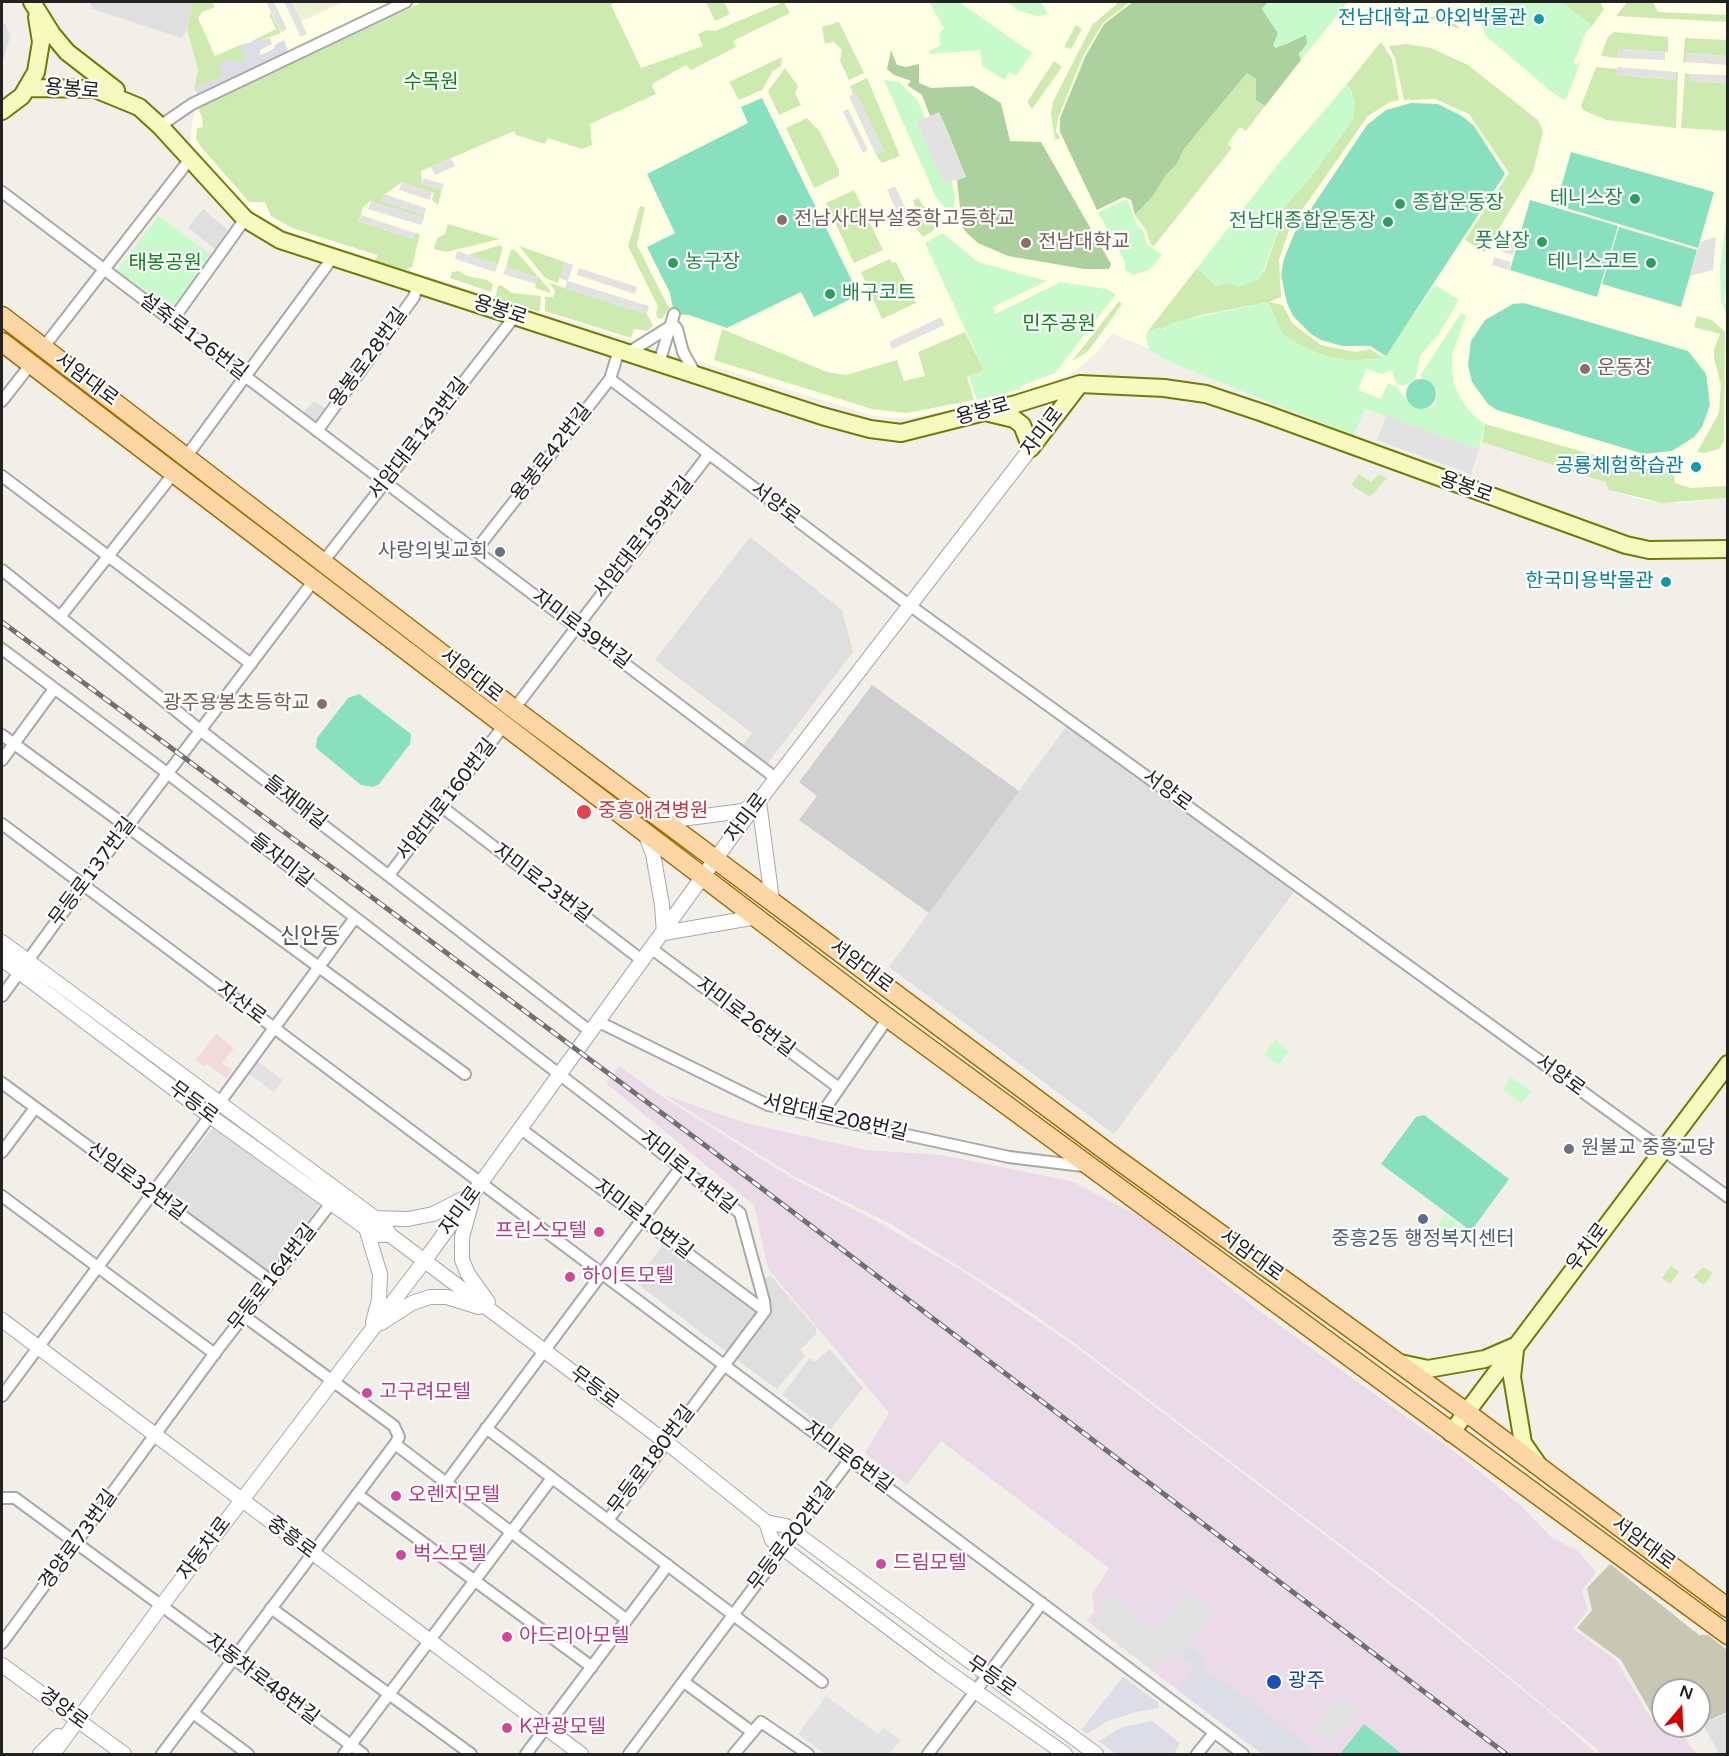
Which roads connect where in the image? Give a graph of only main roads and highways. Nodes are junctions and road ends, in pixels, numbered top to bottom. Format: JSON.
{"nodes":[{"id":1,"x":32,"y":2,"type":"edge"},
{"id":2,"x":28,"y":88,"type":"junction"},
{"id":3,"x":139,"y":107,"type":"junction"},
{"id":4,"x":2,"y":111,"type":"edge"},
{"id":5,"x":2,"y":316,"type":"edge"},
{"id":6,"x":2,"y":342,"type":"edge"},
{"id":7,"x":1080,"y":384,"type":"junction"},
{"id":8,"x":982,"y":412,"type":"junction"},
{"id":9,"x":1728,"y":549,"type":"edge"},
{"id":10,"x":509,"y":717,"type":"junction"},
{"id":11,"x":1728,"y":1064,"type":"edge"},
{"id":12,"x":1516,"y":1346,"type":"junction"},
{"id":13,"x":1400,"y":1363,"type":"junction"},
{"id":14,"x":1466,"y":1412,"type":"junction"},
{"id":15,"x":1451,"y":1433,"type":"junction"},
{"id":16,"x":1539,"y":1466,"type":"junction"},
{"id":17,"x":1728,"y":1608,"type":"edge"},
{"id":18,"x":1728,"y":1635,"type":"edge"}],
"edges":[{"from":1,"to":2,"type":"main road"},
{"from":1,"to":3,"type":"main road"},
{"from":2,"to":3,"type":"main road","name":"용봉로"},
{"from":2,"to":4,"type":"main road"},
{"from":3,"to":8,"type":"main road","name":"용봉로"},
{"from":5,"to":10,"type":"main road","name":"서암대로"},
{"from":6,"to":10,"type":"main road","name":"서암대로"},
{"from":7,"to":8,"type":"main road","name":"용봉로"},
{"from":7,"to":8,"type":"main road","name":"자미로"},
{"from":7,"to":9,"type":"main road","name":"용봉로"},
{"from":10,"to":13,"type":"main road","name":"서암대로"},
{"from":10,"to":15,"type":"main road","name":"서암대로"},
{"from":11,"to":12,"type":"main road","name":"우치로"},
{"from":12,"to":13,"type":"main road"},
{"from":12,"to":14,"type":"main road","name":"우치로"},
{"from":12,"to":16,"type":"main road"},
{"from":13,"to":14,"type":"main road","name":"서암대로"},
{"from":14,"to":15,"type":"main road","name":"우치로"},
{"from":14,"to":16,"type":"main road","name":"서암대로"},
{"from":15,"to":18,"type":"main road","name":"서암대로"},
{"from":16,"to":17,"type":"main road","name":"서암대로"}]}
